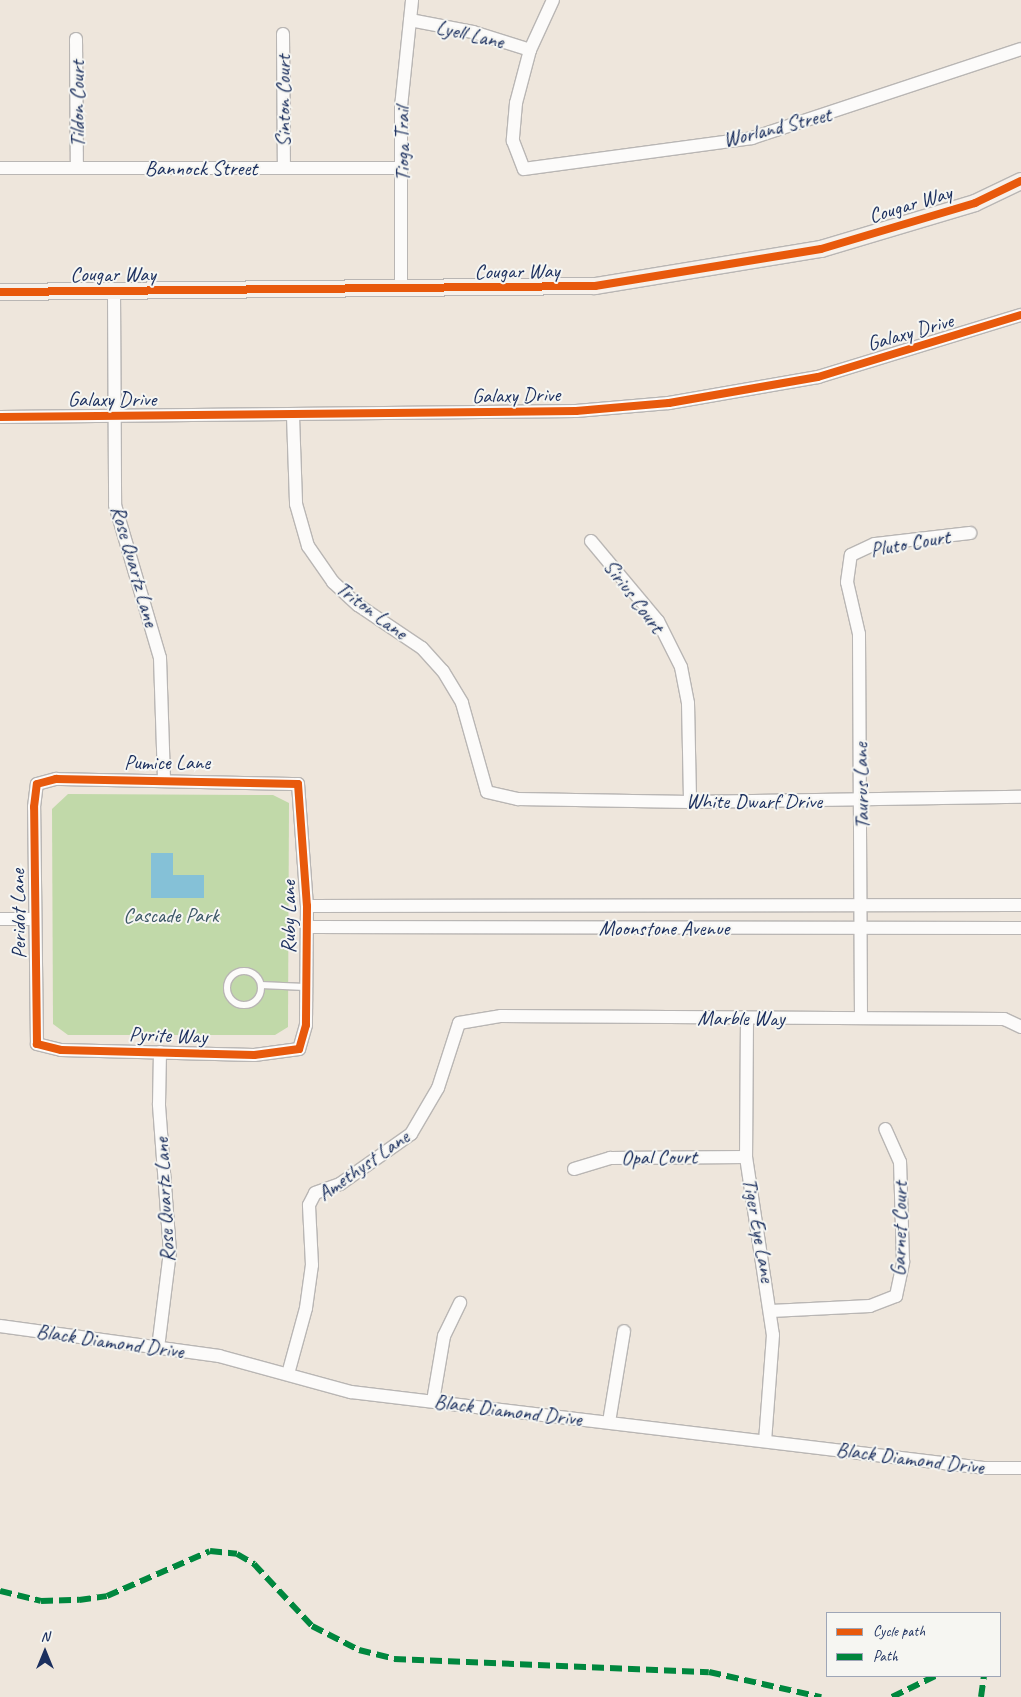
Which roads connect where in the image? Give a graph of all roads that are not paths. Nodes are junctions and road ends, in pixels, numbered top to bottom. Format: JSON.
{"nodes":[{"id":1,"x":412,"y":0,"type":"edge"},
{"id":2,"x":553,"y":0,"type":"edge"},
{"id":3,"x":410,"y":20,"type":"junction"},
{"id":4,"x":283,"y":34,"type":"dead end"},
{"id":5,"x":76,"y":39,"type":"dead end"},
{"id":6,"x":1021,"y":49,"type":"edge"},
{"id":7,"x":530,"y":50,"type":"junction"},
{"id":8,"x":0,"y":168,"type":"edge"},
{"id":9,"x":77,"y":168,"type":"junction"},
{"id":10,"x":284,"y":168,"type":"junction"},
{"id":11,"x":401,"y":168,"type":"junction"},
{"id":12,"x":1021,"y":181,"type":"edge"},
{"id":13,"x":401,"y":290,"type":"junction"},
{"id":14,"x":114,"y":291,"type":"junction"},
{"id":15,"x":0,"y":292,"type":"edge"},
{"id":16,"x":1021,"y":315,"type":"edge"},
{"id":17,"x":293,"y":416,"type":"junction"},
{"id":18,"x":0,"y":417,"type":"edge"},
{"id":19,"x":112,"y":417,"type":"junction"},
{"id":20,"x":970,"y":533,"type":"dead end"},
{"id":21,"x":591,"y":541,"type":"dead end"},
{"id":22,"x":851,"y":555,"type":"joint"},
{"id":23,"x":164,"y":780,"type":"junction"},
{"id":24,"x":37,"y":784,"type":"joint"},
{"id":25,"x":298,"y":784,"type":"joint"},
{"id":26,"x":487,"y":792,"type":"joint"},
{"id":27,"x":1021,"y":797,"type":"edge"},
{"id":28,"x":862,"y":801,"type":"junction"},
{"id":29,"x":690,"y":802,"type":"junction"},
{"id":30,"x":1021,"y":905,"type":"edge"},
{"id":31,"x":307,"y":906,"type":"junction"},
{"id":32,"x":861,"y":906,"type":"junction"},
{"id":33,"x":0,"y":919,"type":"edge"},
{"id":34,"x":35,"y":919,"type":"junction"},
{"id":35,"x":307,"y":927,"type":"junction"},
{"id":36,"x":1021,"y":928,"type":"edge"},
{"id":37,"x":861,"y":929,"type":"junction"},
{"id":38,"x":261,"y":985,"type":"junction"},
{"id":39,"x":305,"y":987,"type":"junction"},
{"id":40,"x":747,"y":1018,"type":"junction"},
{"id":41,"x":861,"y":1018,"type":"junction"},
{"id":42,"x":459,"y":1022,"type":"joint"},
{"id":43,"x":1021,"y":1027,"type":"edge"},
{"id":44,"x":37,"y":1044,"type":"joint"},
{"id":45,"x":299,"y":1049,"type":"joint"},
{"id":46,"x":160,"y":1052,"type":"junction"},
{"id":47,"x":886,"y":1129,"type":"dead end"},
{"id":48,"x":746,"y":1156,"type":"junction"},
{"id":49,"x":574,"y":1169,"type":"dead end"},
{"id":50,"x":460,"y":1302,"type":"dead end"},
{"id":51,"x":771,"y":1311,"type":"junction"},
{"id":52,"x":0,"y":1326,"type":"edge"},
{"id":53,"x":624,"y":1331,"type":"dead end"},
{"id":54,"x":158,"y":1348,"type":"junction"},
{"id":55,"x":288,"y":1374,"type":"junction"},
{"id":56,"x":433,"y":1401,"type":"junction"},
{"id":57,"x":609,"y":1422,"type":"junction"},
{"id":58,"x":765,"y":1441,"type":"junction"},
{"id":59,"x":1021,"y":1468,"type":"edge"}],
"edges":[{"from":1,"to":3,"type":"street","name":"Tioga Trail"},
{"from":2,"to":7,"type":"street"},
{"from":3,"to":7,"type":"street","name":"Lyell Lane"},
{"from":3,"to":11,"type":"street","name":"Tioga Trail"},
{"from":4,"to":10,"type":"street","name":"Sinton Court"},
{"from":5,"to":9,"type":"street","name":"Tildon Court"},
{"from":6,"to":7,"type":"street","name":"Worland Street"},
{"from":8,"to":9,"type":"street","name":"Bannock Street"},
{"from":9,"to":10,"type":"street","name":"Bannock Street"},
{"from":10,"to":11,"type":"street","name":"Bannock Street"},
{"from":11,"to":13,"type":"street","name":"Tioga Trail"},
{"from":12,"to":13,"type":"street","name":"Cougar Way"},
{"from":13,"to":14,"type":"street","name":"Cougar Way"},
{"from":14,"to":15,"type":"street","name":"Cougar Way"},
{"from":14,"to":19,"type":"street","name":"Rose Quartz Lane"},
{"from":16,"to":17,"type":"street","name":"Galaxy Drive"},
{"from":17,"to":19,"type":"street","name":"Galaxy Drive"},
{"from":17,"to":26,"type":"street","name":"Triton Lane"},
{"from":18,"to":19,"type":"street","name":"Galaxy Drive"},
{"from":19,"to":23,"type":"street","name":"Rose Quartz Lane"},
{"from":20,"to":22,"type":"street","name":"Pluto Court"},
{"from":21,"to":29,"type":"street","name":"Sirius Court"},
{"from":22,"to":28,"type":"street","name":"Taurus Lane"},
{"from":23,"to":24,"type":"street","name":"Pumice Lane"},
{"from":23,"to":25,"type":"street","name":"Pumice Lane"},
{"from":24,"to":34,"type":"street","name":"Peridot Lane"},
{"from":25,"to":31,"type":"street","name":"Ruby Lane"},
{"from":26,"to":29,"type":"street","name":"White Dwarf Drive"},
{"from":27,"to":28,"type":"street","name":"White Dwarf Drive"},
{"from":28,"to":29,"type":"street","name":"White Dwarf Drive"},
{"from":28,"to":32,"type":"street","name":"Taurus Lane"},
{"from":30,"to":32,"type":"street","name":"Moonstone Avenue"},
{"from":31,"to":32,"type":"street","name":"Moonstone Avenue"},
{"from":31,"to":35,"type":"street","name":"Ruby Lane"},
{"from":32,"to":37,"type":"street","name":"Taurus Lane"},
{"from":33,"to":34,"type":"street"},
{"from":34,"to":44,"type":"street","name":"Peridot Lane"},
{"from":35,"to":37,"type":"street","name":"Moonstone Avenue"},
{"from":35,"to":39,"type":"street","name":"Ruby Lane"},
{"from":36,"to":37,"type":"street","name":"Moonstone Avenue"},
{"from":37,"to":41,"type":"street","name":"Taurus Lane"},
{"from":38,"to":38,"type":"lane"},
{"from":38,"to":39,"type":"lane"},
{"from":39,"to":45,"type":"street","name":"Ruby Lane"},
{"from":40,"to":41,"type":"street","name":"Marble Way"},
{"from":40,"to":42,"type":"street","name":"Marble Way"},
{"from":40,"to":48,"type":"street","name":"Tiger Eye Lane"},
{"from":41,"to":43,"type":"street","name":"Marble Way"},
{"from":42,"to":55,"type":"street","name":"Amethyst Lane"},
{"from":44,"to":46,"type":"street","name":"Pyrite Way"},
{"from":45,"to":46,"type":"street","name":"Pyrite Way"},
{"from":46,"to":54,"type":"street","name":"Rose Quartz Lane"},
{"from":47,"to":51,"type":"street","name":"Garnet Court"},
{"from":48,"to":49,"type":"street","name":"Opal Court"},
{"from":48,"to":51,"type":"street","name":"Tiger Eye Lane"},
{"from":50,"to":56,"type":"street"},
{"from":51,"to":58,"type":"street","name":"Tiger Eye Lane"},
{"from":52,"to":54,"type":"street","name":"Black Diamond Drive"},
{"from":53,"to":57,"type":"street"},
{"from":54,"to":55,"type":"street","name":"Black Diamond Drive"},
{"from":55,"to":56,"type":"street","name":"Black Diamond Drive"},
{"from":56,"to":57,"type":"street","name":"Black Diamond Drive"},
{"from":57,"to":58,"type":"street","name":"Black Diamond Drive"},
{"from":58,"to":59,"type":"street","name":"Black Diamond Drive"}]}
